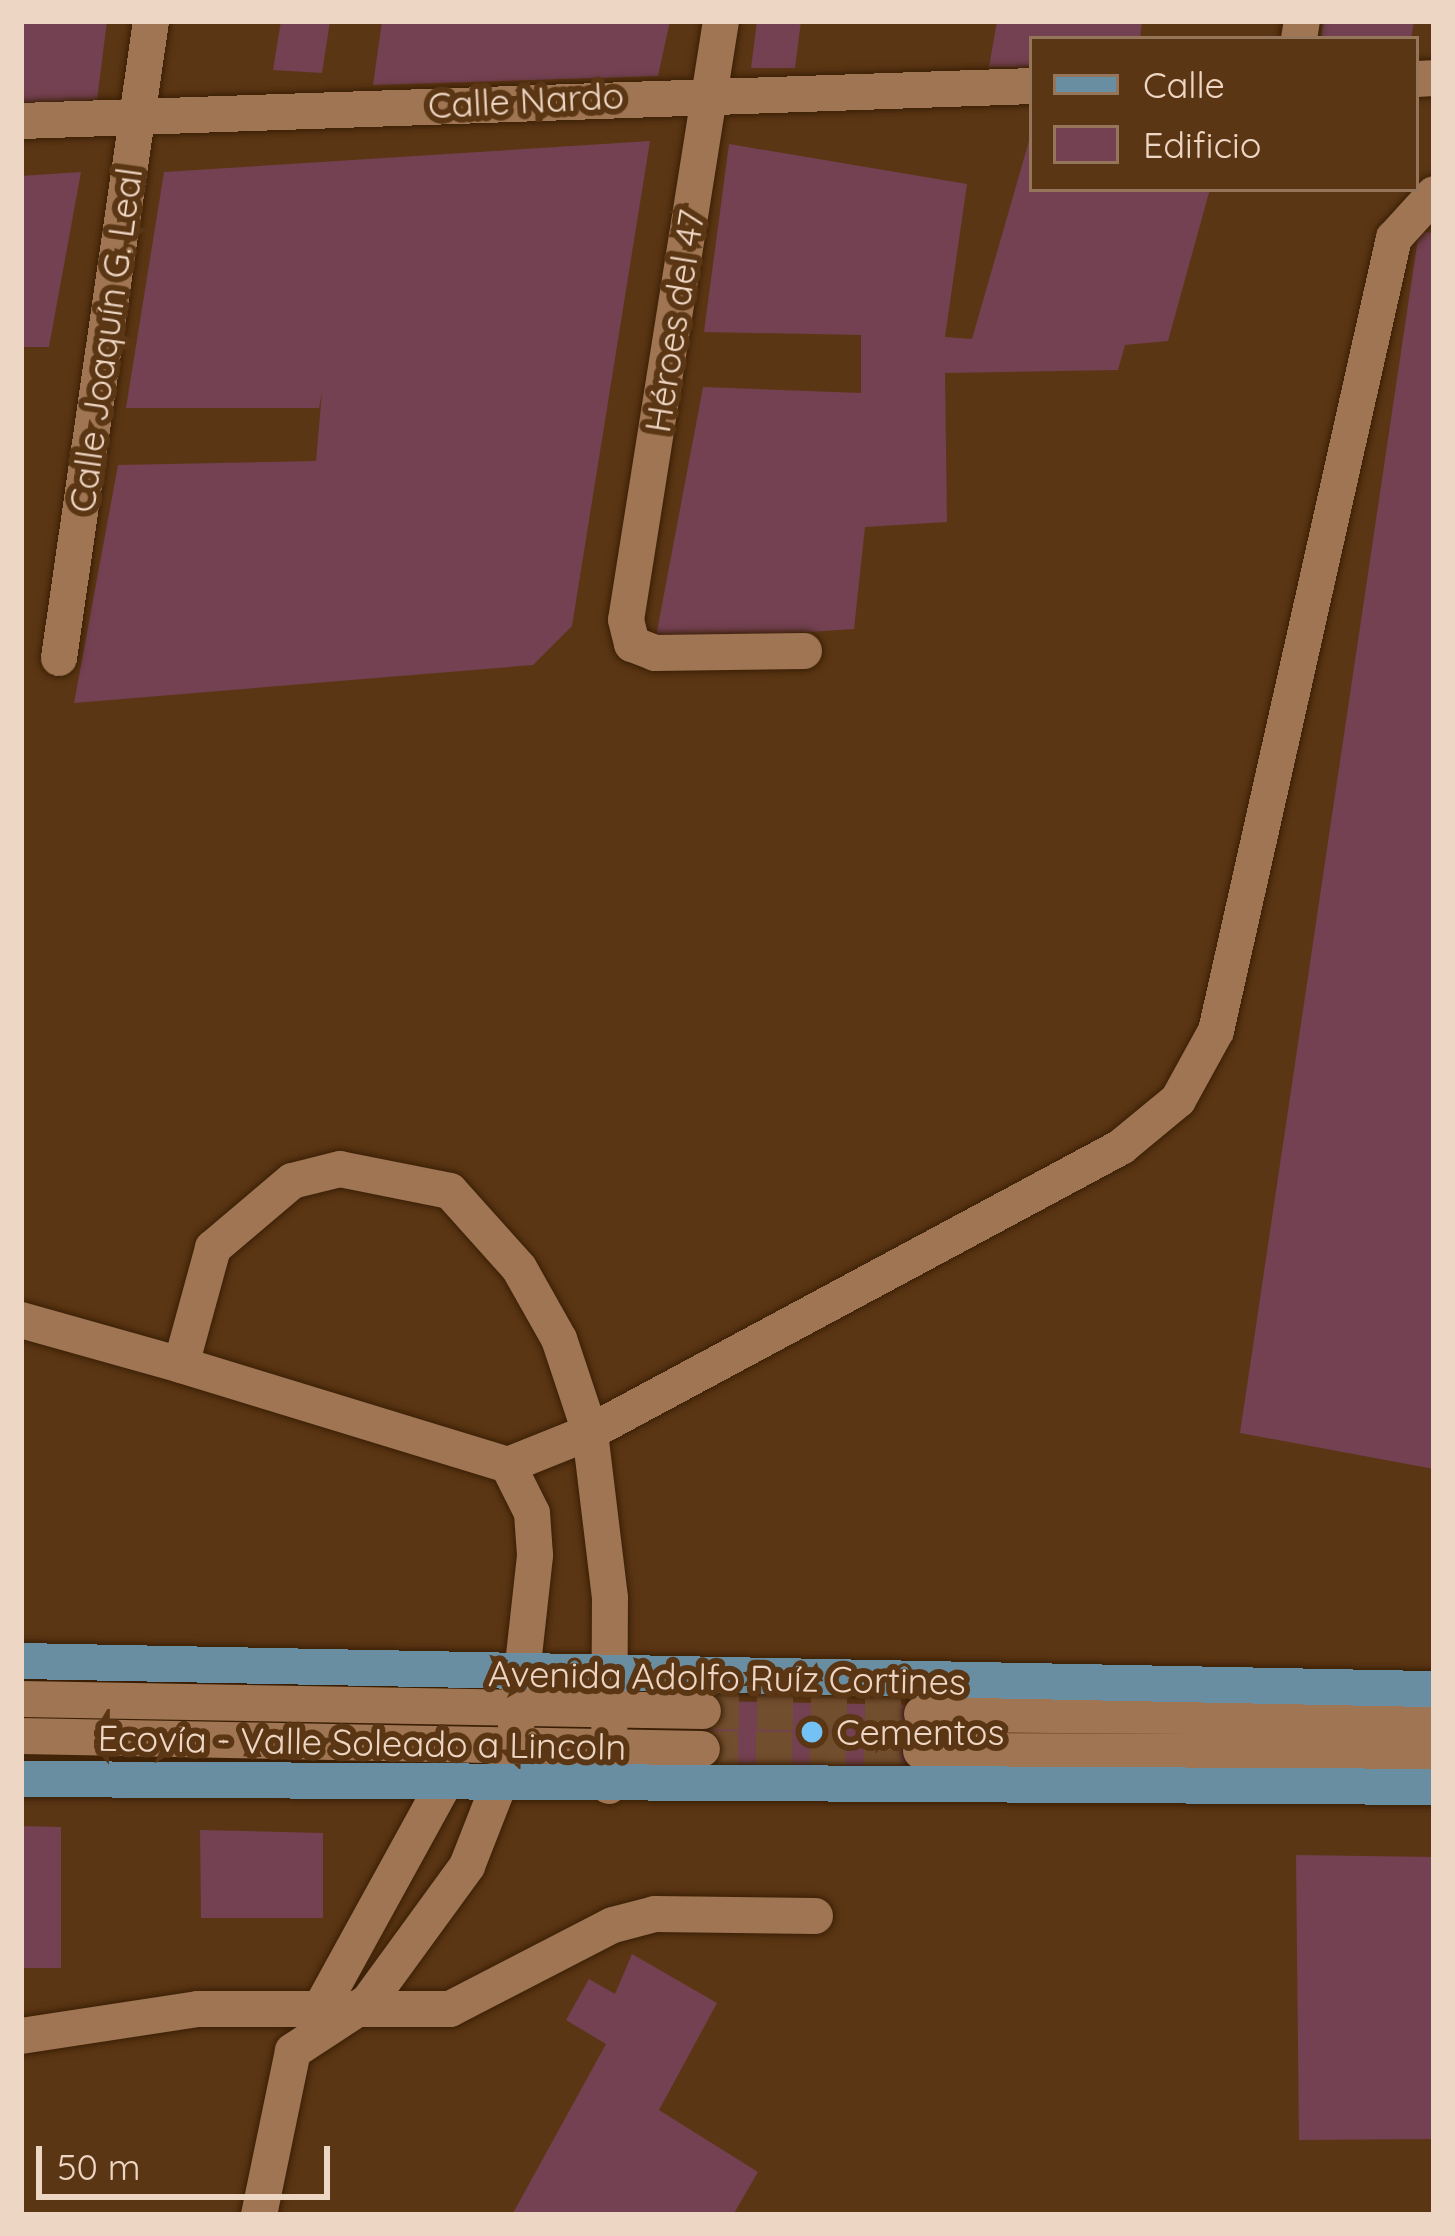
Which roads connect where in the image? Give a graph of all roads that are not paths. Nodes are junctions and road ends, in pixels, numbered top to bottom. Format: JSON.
{"nodes":[{"id":1,"x":151,"y":21,"type":"edge"},
{"id":2,"x":721,"y":21,"type":"edge"},
{"id":3,"x":1029,"y":86,"type":"edge"},
{"id":4,"x":711,"y":92,"type":"junction"},
{"id":5,"x":136,"y":117,"type":"junction"},
{"id":6,"x":21,"y":121,"type":"edge"},
{"id":7,"x":1434,"y":194,"type":"edge"},
{"id":8,"x":804,"y":651,"type":"dead end"},
{"id":9,"x":59,"y":658,"type":"dead end"},
{"id":10,"x":21,"y":1320,"type":"edge"},
{"id":11,"x":181,"y":1365,"type":"junction"},
{"id":12,"x":590,"y":1432,"type":"junction"},
{"id":13,"x":508,"y":1465,"type":"junction"},
{"id":14,"x":21,"y":1661,"type":"edge"},
{"id":15,"x":1434,"y":1689,"type":"edge"},
{"id":16,"x":525,"y":1692,"type":"junction"},
{"id":17,"x":608,"y":1693,"type":"junction"},
{"id":18,"x":21,"y":1699,"type":"edge"},
{"id":19,"x":703,"y":1711,"type":"tunnel mouth"},
{"id":20,"x":922,"y":1714,"type":"tunnel mouth"},
{"id":21,"x":1434,"y":1718,"type":"edge"},
{"id":22,"x":21,"y":1736,"type":"edge"},
{"id":23,"x":514,"y":1746,"type":"junction"},
{"id":24,"x":608,"y":1746,"type":"junction"},
{"id":25,"x":702,"y":1749,"type":"tunnel mouth"},
{"id":26,"x":921,"y":1751,"type":"tunnel mouth"},
{"id":27,"x":1434,"y":1752,"type":"edge"},
{"id":28,"x":21,"y":1779,"type":"edge"},
{"id":29,"x":442,"y":1786,"type":"junction"},
{"id":30,"x":609,"y":1786,"type":"junction"},
{"id":31,"x":1434,"y":1787,"type":"edge"},
{"id":32,"x":495,"y":1788,"type":"junction"},
{"id":33,"x":815,"y":1916,"type":"dead end"},
{"id":34,"x":368,"y":2002,"type":"junction"},
{"id":35,"x":323,"y":2004,"type":"junction"},
{"id":36,"x":21,"y":2036,"type":"edge"},
{"id":37,"x":259,"y":2215,"type":"edge"}],
"edges":[{"from":1,"to":5,"type":"street","name":"Calle Joaquín G. Leal"},
{"from":2,"to":4,"type":"street","name":"Héroes del 47"},
{"from":3,"to":4,"type":"street","name":"Calle Nardo"},
{"from":4,"to":5,"type":"street","name":"Calle Nardo"},
{"from":4,"to":8,"type":"street","name":"Héroes del 47"},
{"from":5,"to":6,"type":"street","name":"Calle Nardo"},
{"from":5,"to":9,"type":"street","name":"Calle Joaquín G. Leal"},
{"from":7,"to":12,"type":"street"},
{"from":10,"to":11,"type":"street"},
{"from":11,"to":12,"type":"street"},
{"from":11,"to":13,"type":"street"},
{"from":12,"to":13,"type":"street"},
{"from":12,"to":17,"type":"street"},
{"from":13,"to":16,"type":"street"},
{"from":14,"to":16,"type":"main road","name":"Avenida Adolfo Ruíz Cortines"},
{"from":15,"to":17,"type":"main road","name":"Avenida Adolfo Ruíz Cortines"},
{"from":16,"to":17,"type":"main road","name":"Avenida Adolfo Ruíz Cortines"},
{"from":16,"to":18,"type":"street"},
{"from":16,"to":23,"type":"street"},
{"from":17,"to":19,"type":"street"},
{"from":17,"to":24,"type":"street"},
{"from":20,"to":21,"type":"street"},
{"from":22,"to":23,"type":"street","name":"Ecovía - Valle Soleado a Lincoln"},
{"from":23,"to":24,"type":"street","name":"Ecovía - Valle Soleado a Lincoln"},
{"from":23,"to":32,"type":"street"},
{"from":24,"to":25,"type":"street","name":"Ecovía - Valle Soleado a Lincoln"},
{"from":24,"to":30,"type":"street"},
{"from":26,"to":27,"type":"street"},
{"from":28,"to":29,"type":"main road"},
{"from":29,"to":32,"type":"main road"},
{"from":29,"to":35,"type":"street"},
{"from":30,"to":31,"type":"main road"},
{"from":30,"to":32,"type":"main road"},
{"from":32,"to":34,"type":"street"},
{"from":33,"to":34,"type":"street"},
{"from":34,"to":35,"type":"street"},
{"from":34,"to":37,"type":"street"},
{"from":35,"to":36,"type":"street"}]}
